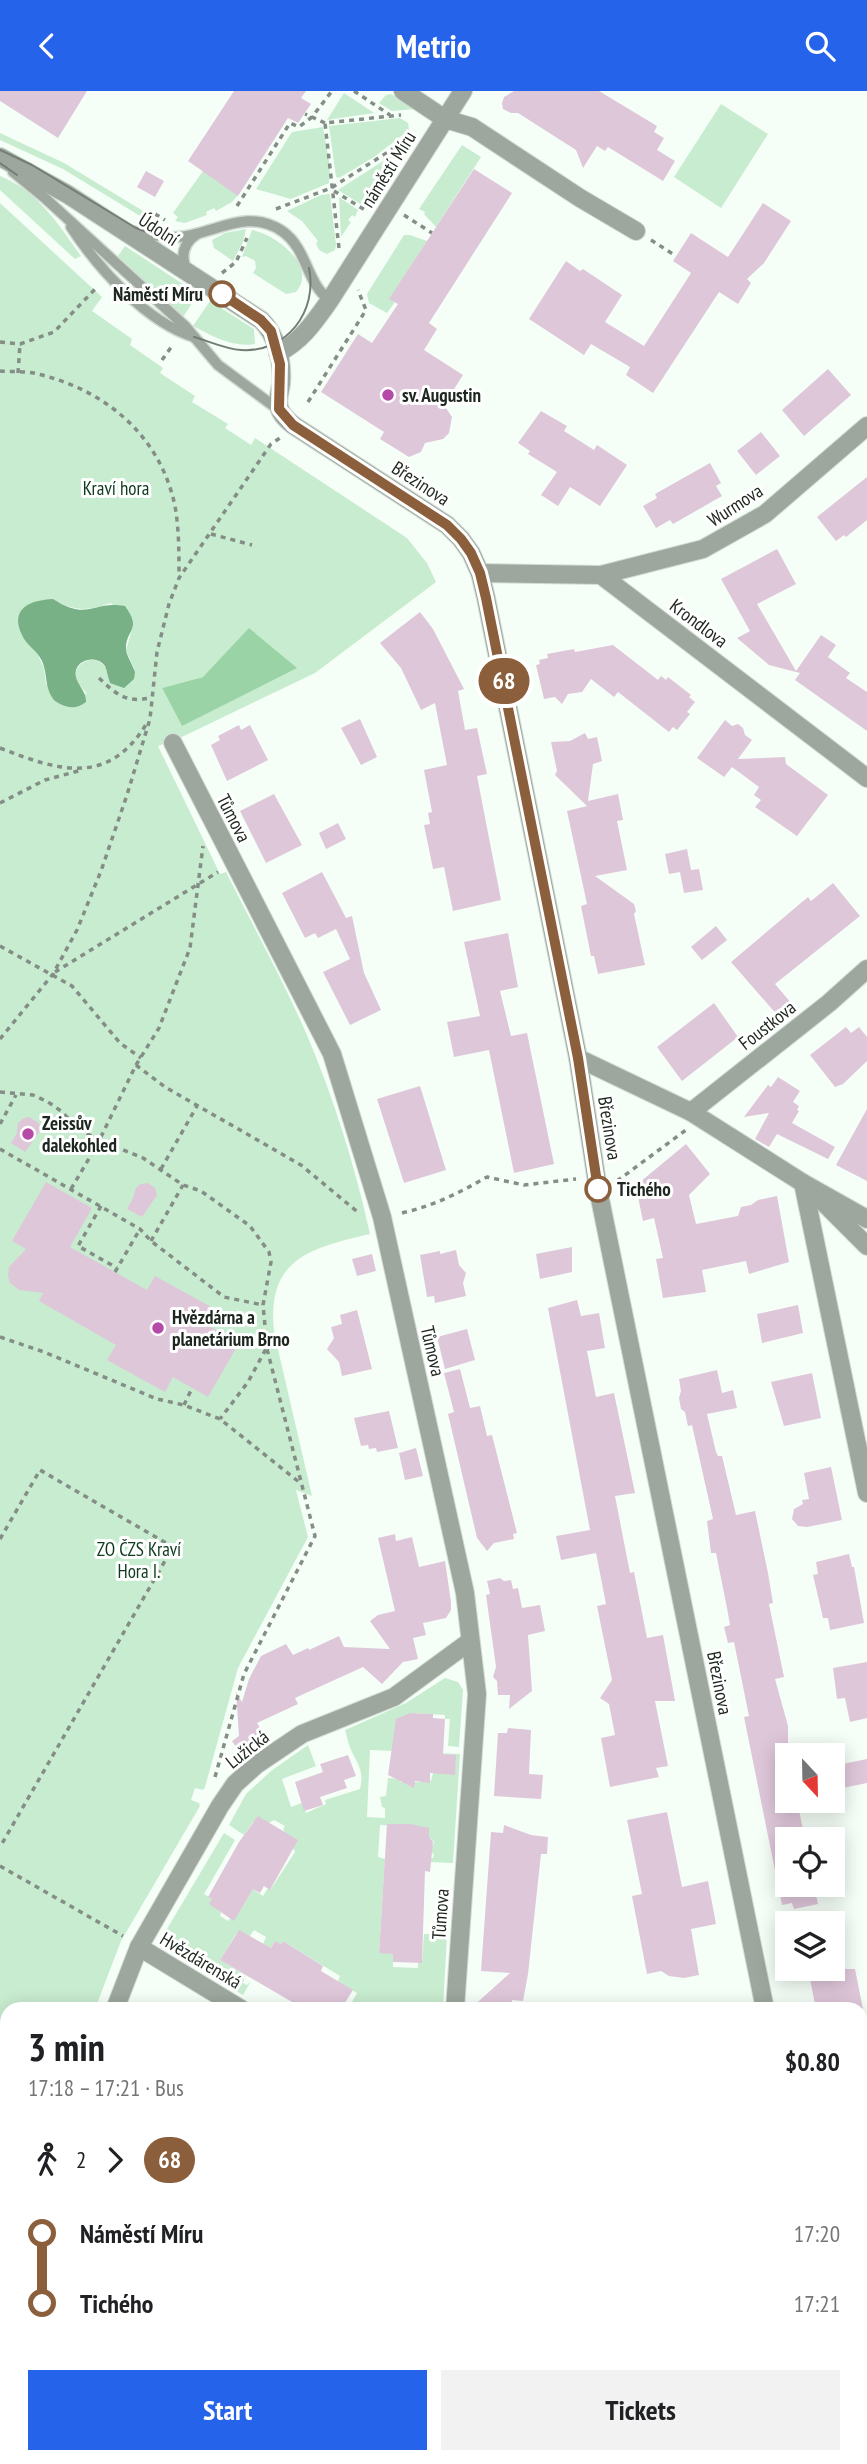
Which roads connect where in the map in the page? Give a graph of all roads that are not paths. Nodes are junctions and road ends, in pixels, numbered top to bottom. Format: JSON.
{"nodes":[{"id":1,"x":403,"y":91,"type":"edge"},
{"id":2,"x":463,"y":91,"type":"edge"},
{"id":3,"x":445,"y":119,"type":"junction"},
{"id":4,"x":0,"y":159,"type":"edge"},
{"id":5,"x":121,"y":229,"type":"junction"},
{"id":6,"x":636,"y":231,"type":"road end"},
{"id":7,"x":200,"y":233,"type":"junction"},
{"id":8,"x":188,"y":272,"type":"junction"},
{"id":9,"x":330,"y":300,"type":"junction"},
{"id":10,"x":278,"y":353,"type":"junction"},
{"id":11,"x":279,"y":409,"type":"junction"},
{"id":12,"x":867,"y":426,"type":"edge"},
{"id":13,"x":480,"y":573,"type":"junction"},
{"id":14,"x":601,"y":575,"type":"junction"},
{"id":15,"x":173,"y":743,"type":"dead end"},
{"id":16,"x":867,"y":778,"type":"edge"},
{"id":17,"x":867,"y":969,"type":"edge"},
{"id":18,"x":578,"y":1058,"type":"junction"},
{"id":19,"x":691,"y":1112,"type":"junction"},
{"id":20,"x":803,"y":1183,"type":"junction"},
{"id":21,"x":867,"y":1219,"type":"edge"},
{"id":22,"x":867,"y":1246,"type":"edge"},
{"id":23,"x":867,"y":1493,"type":"edge"},
{"id":24,"x":469,"y":1641,"type":"junction"},
{"id":25,"x":139,"y":1947,"type":"junction"},
{"id":26,"x":118,"y":2002,"type":"edge"},
{"id":27,"x":229,"y":2002,"type":"edge"},
{"id":28,"x":455,"y":2002,"type":"edge"},
{"id":29,"x":764,"y":2002,"type":"edge"}],
"edges":[{"from":1,"to":3,"type":"street"},
{"from":2,"to":3,"type":"street","name":"náměstí Míru"},
{"from":3,"to":6,"type":"street"},
{"from":3,"to":9,"type":"street","name":"náměstí Míru"},
{"from":4,"to":5,"type":"street","name":"Údolní"},
{"from":4,"to":11,"type":"lane"},
{"from":5,"to":7,"type":"lane"},
{"from":5,"to":8,"type":"street","name":"Údolní"},
{"from":7,"to":8,"type":"lane"},
{"from":7,"to":9,"type":"lane"},
{"from":8,"to":10,"type":"street","name":"Údolní"},
{"from":9,"to":10,"type":"street","name":"náměstí Míru"},
{"from":10,"to":11,"type":"street"},
{"from":11,"to":13,"type":"street","name":"Březinova"},
{"from":12,"to":14,"type":"street","name":"Wurmova"},
{"from":13,"to":14,"type":"street"},
{"from":13,"to":18,"type":"street","name":"Březinova"},
{"from":14,"to":16,"type":"street","name":"Krondlova"},
{"from":15,"to":24,"type":"street","name":"Tůmova"},
{"from":17,"to":19,"type":"street","name":"Foustkova"},
{"from":18,"to":19,"type":"street"},
{"from":18,"to":29,"type":"street","name":"Březinova"},
{"from":19,"to":20,"type":"street"},
{"from":20,"to":21,"type":"street"},
{"from":20,"to":22,"type":"street"},
{"from":20,"to":23,"type":"street"},
{"from":24,"to":25,"type":"street","name":"Lužická"},
{"from":24,"to":28,"type":"street","name":"Tůmova"},
{"from":25,"to":26,"type":"street","name":"Lužická"},
{"from":25,"to":27,"type":"street","name":"Hvězdárenská"}]}
